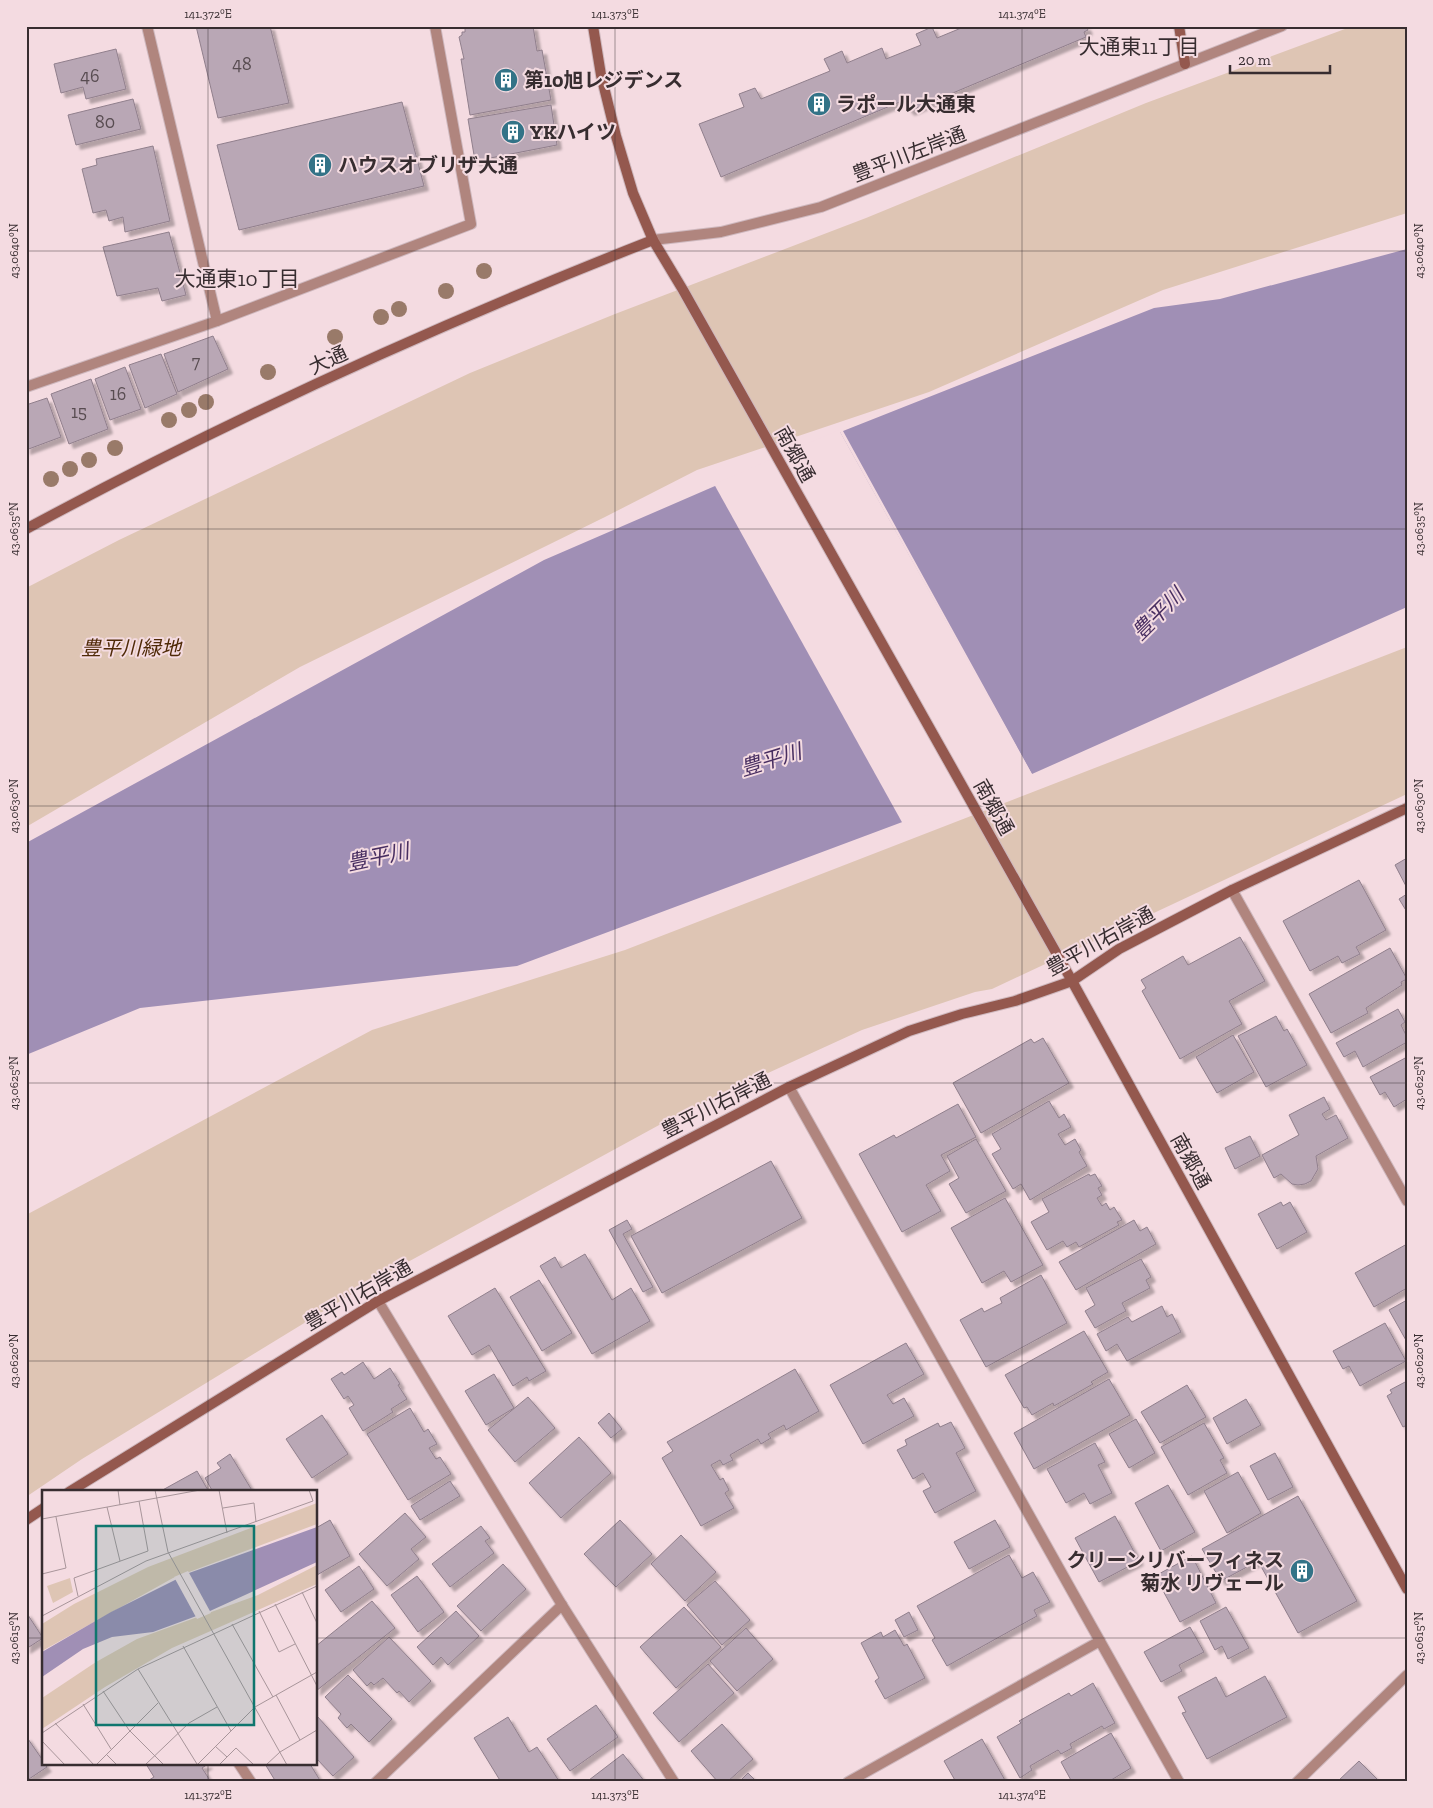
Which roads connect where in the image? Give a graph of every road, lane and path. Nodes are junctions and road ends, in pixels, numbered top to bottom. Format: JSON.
{"nodes":[{"id":1,"x":147,"y":26,"type":"edge"},
{"id":2,"x":435,"y":26,"type":"edge"},
{"id":3,"x":593,"y":26,"type":"edge"},
{"id":4,"x":1179,"y":26,"type":"edge"},
{"id":5,"x":1282,"y":26,"type":"edge"},
{"id":6,"x":1185,"y":64,"type":"junction"},
{"id":7,"x":653,"y":240,"type":"junction"},
{"id":8,"x":217,"y":320,"type":"junction"},
{"id":9,"x":26,"y":387,"type":"edge"},
{"id":10,"x":26,"y":529,"type":"edge"},
{"id":11,"x":1407,"y":808,"type":"edge"},
{"id":12,"x":1232,"y":890,"type":"junction"},
{"id":13,"x":1072,"y":981,"type":"junction"},
{"id":14,"x":789,"y":1087,"type":"junction"},
{"id":15,"x":1407,"y":1201,"type":"edge"},
{"id":16,"x":378,"y":1301,"type":"junction"},
{"id":17,"x":72,"y":1490,"type":"edge"},
{"id":18,"x":42,"y":1509,"type":"edge"},
{"id":19,"x":26,"y":1520,"type":"edge"},
{"id":20,"x":1407,"y":1589,"type":"edge"},
{"id":21,"x":562,"y":1605,"type":"junction"},
{"id":22,"x":1100,"y":1641,"type":"junction"},
{"id":23,"x":1407,"y":1676,"type":"edge"},
{"id":24,"x":240,"y":1766,"type":"edge"},
{"id":25,"x":251,"y":1782,"type":"edge"},
{"id":26,"x":376,"y":1782,"type":"edge"},
{"id":27,"x":674,"y":1782,"type":"edge"},
{"id":28,"x":848,"y":1782,"type":"edge"},
{"id":29,"x":1179,"y":1782,"type":"edge"},
{"id":30,"x":1297,"y":1782,"type":"edge"}],
"edges":[{"from":1,"to":8,"type":"street"},
{"from":2,"to":8,"type":"street"},
{"from":3,"to":7,"type":"street","name":"南郷通"},
{"from":4,"to":6,"type":"street"},
{"from":5,"to":6,"type":"street","name":"豊平川左岸通"},
{"from":6,"to":7,"type":"street","name":"豊平川左岸通"},
{"from":7,"to":10,"type":"street","name":"大通"},
{"from":7,"to":13,"type":"street","name":"南郷通"},
{"from":8,"to":9,"type":"street"},
{"from":11,"to":12,"type":"street","name":"豊平川右岸通"},
{"from":12,"to":13,"type":"street","name":"豊平川右岸通"},
{"from":12,"to":15,"type":"street"},
{"from":13,"to":14,"type":"street","name":"豊平川右岸通"},
{"from":13,"to":20,"type":"street","name":"南郷通"},
{"from":14,"to":16,"type":"street","name":"豊平川右岸通"},
{"from":14,"to":22,"type":"street"},
{"from":16,"to":17,"type":"street","name":"豊平川右岸通"},
{"from":16,"to":21,"type":"street"},
{"from":18,"to":19,"type":"street"},
{"from":21,"to":26,"type":"street"},
{"from":21,"to":27,"type":"street"},
{"from":22,"to":28,"type":"street"},
{"from":22,"to":29,"type":"street"},
{"from":23,"to":30,"type":"street"},
{"from":24,"to":25,"type":"street"}]}
